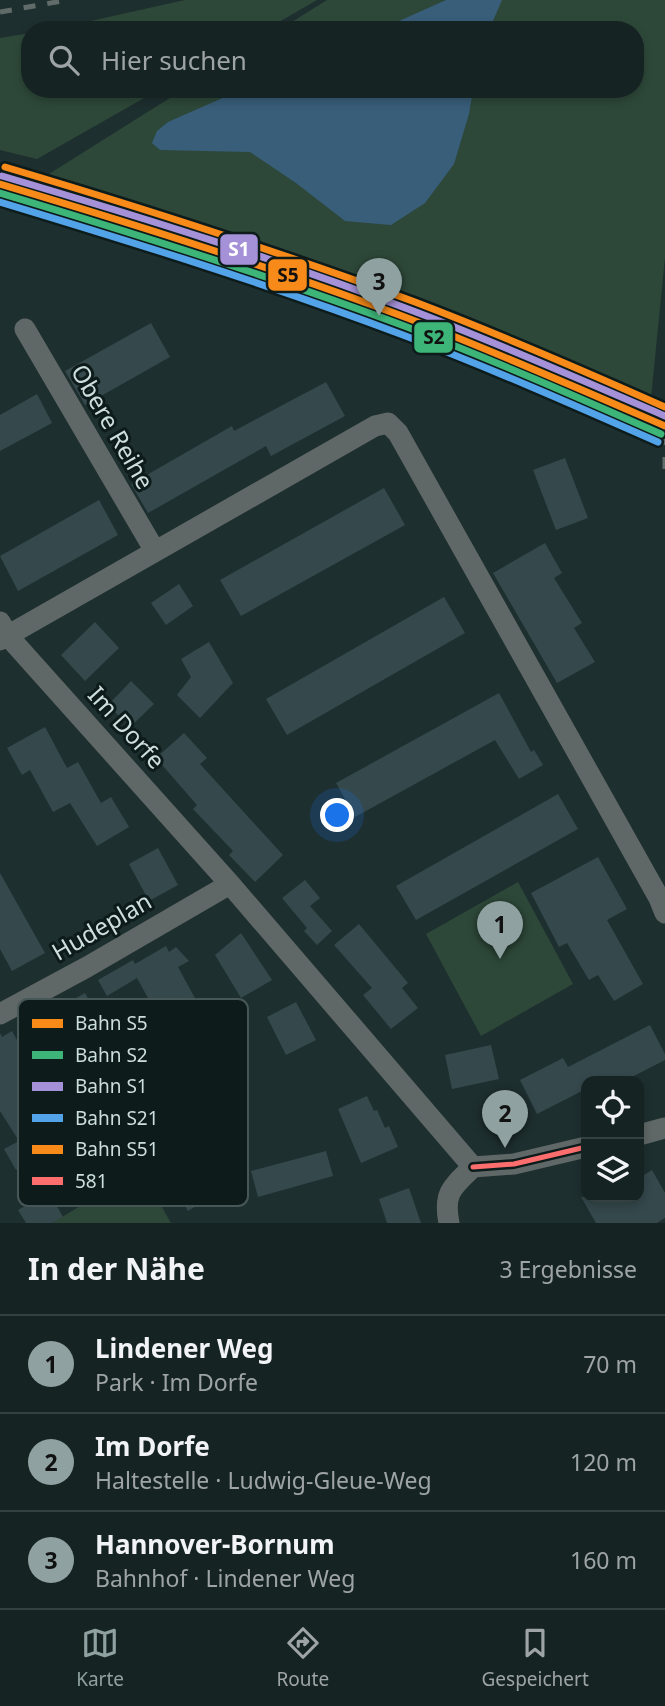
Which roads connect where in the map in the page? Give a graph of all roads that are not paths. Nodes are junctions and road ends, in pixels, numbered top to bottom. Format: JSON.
{"nodes":[{"id":1,"x":25,"y":329,"type":"dead end"},
{"id":2,"x":155,"y":551,"type":"junction"},
{"id":3,"x":3,"y":633,"type":"edge"},
{"id":4,"x":230,"y":884,"type":"junction"},
{"id":5,"x":665,"y":913,"type":"edge"},
{"id":6,"x":28,"y":999,"type":"edge"},
{"id":7,"x":18,"y":1004,"type":"edge"},
{"id":8,"x":0,"y":1014,"type":"edge"},
{"id":9,"x":665,"y":1128,"type":"edge"},
{"id":10,"x":644,"y":1134,"type":"edge"},
{"id":11,"x":581,"y":1148,"type":"edge"},
{"id":12,"x":473,"y":1167,"type":"junction"},
{"id":13,"x":449,"y":1223,"type":"edge"}],
"edges":[{"from":1,"to":2,"type":"street","name":"Obere Reihe"},
{"from":2,"to":3,"type":"street"},
{"from":2,"to":5,"type":"street"},
{"from":3,"to":4,"type":"street","name":"Im Dorfe"},
{"from":4,"to":6,"type":"street","name":"Hudeplan"},
{"from":4,"to":12,"type":"street","name":"Im Dorfe"},
{"from":7,"to":8,"type":"street","name":"Hudeplan"},
{"from":9,"to":10,"type":"street"},
{"from":11,"to":12,"type":"street"},
{"from":12,"to":13,"type":"street"}]}
